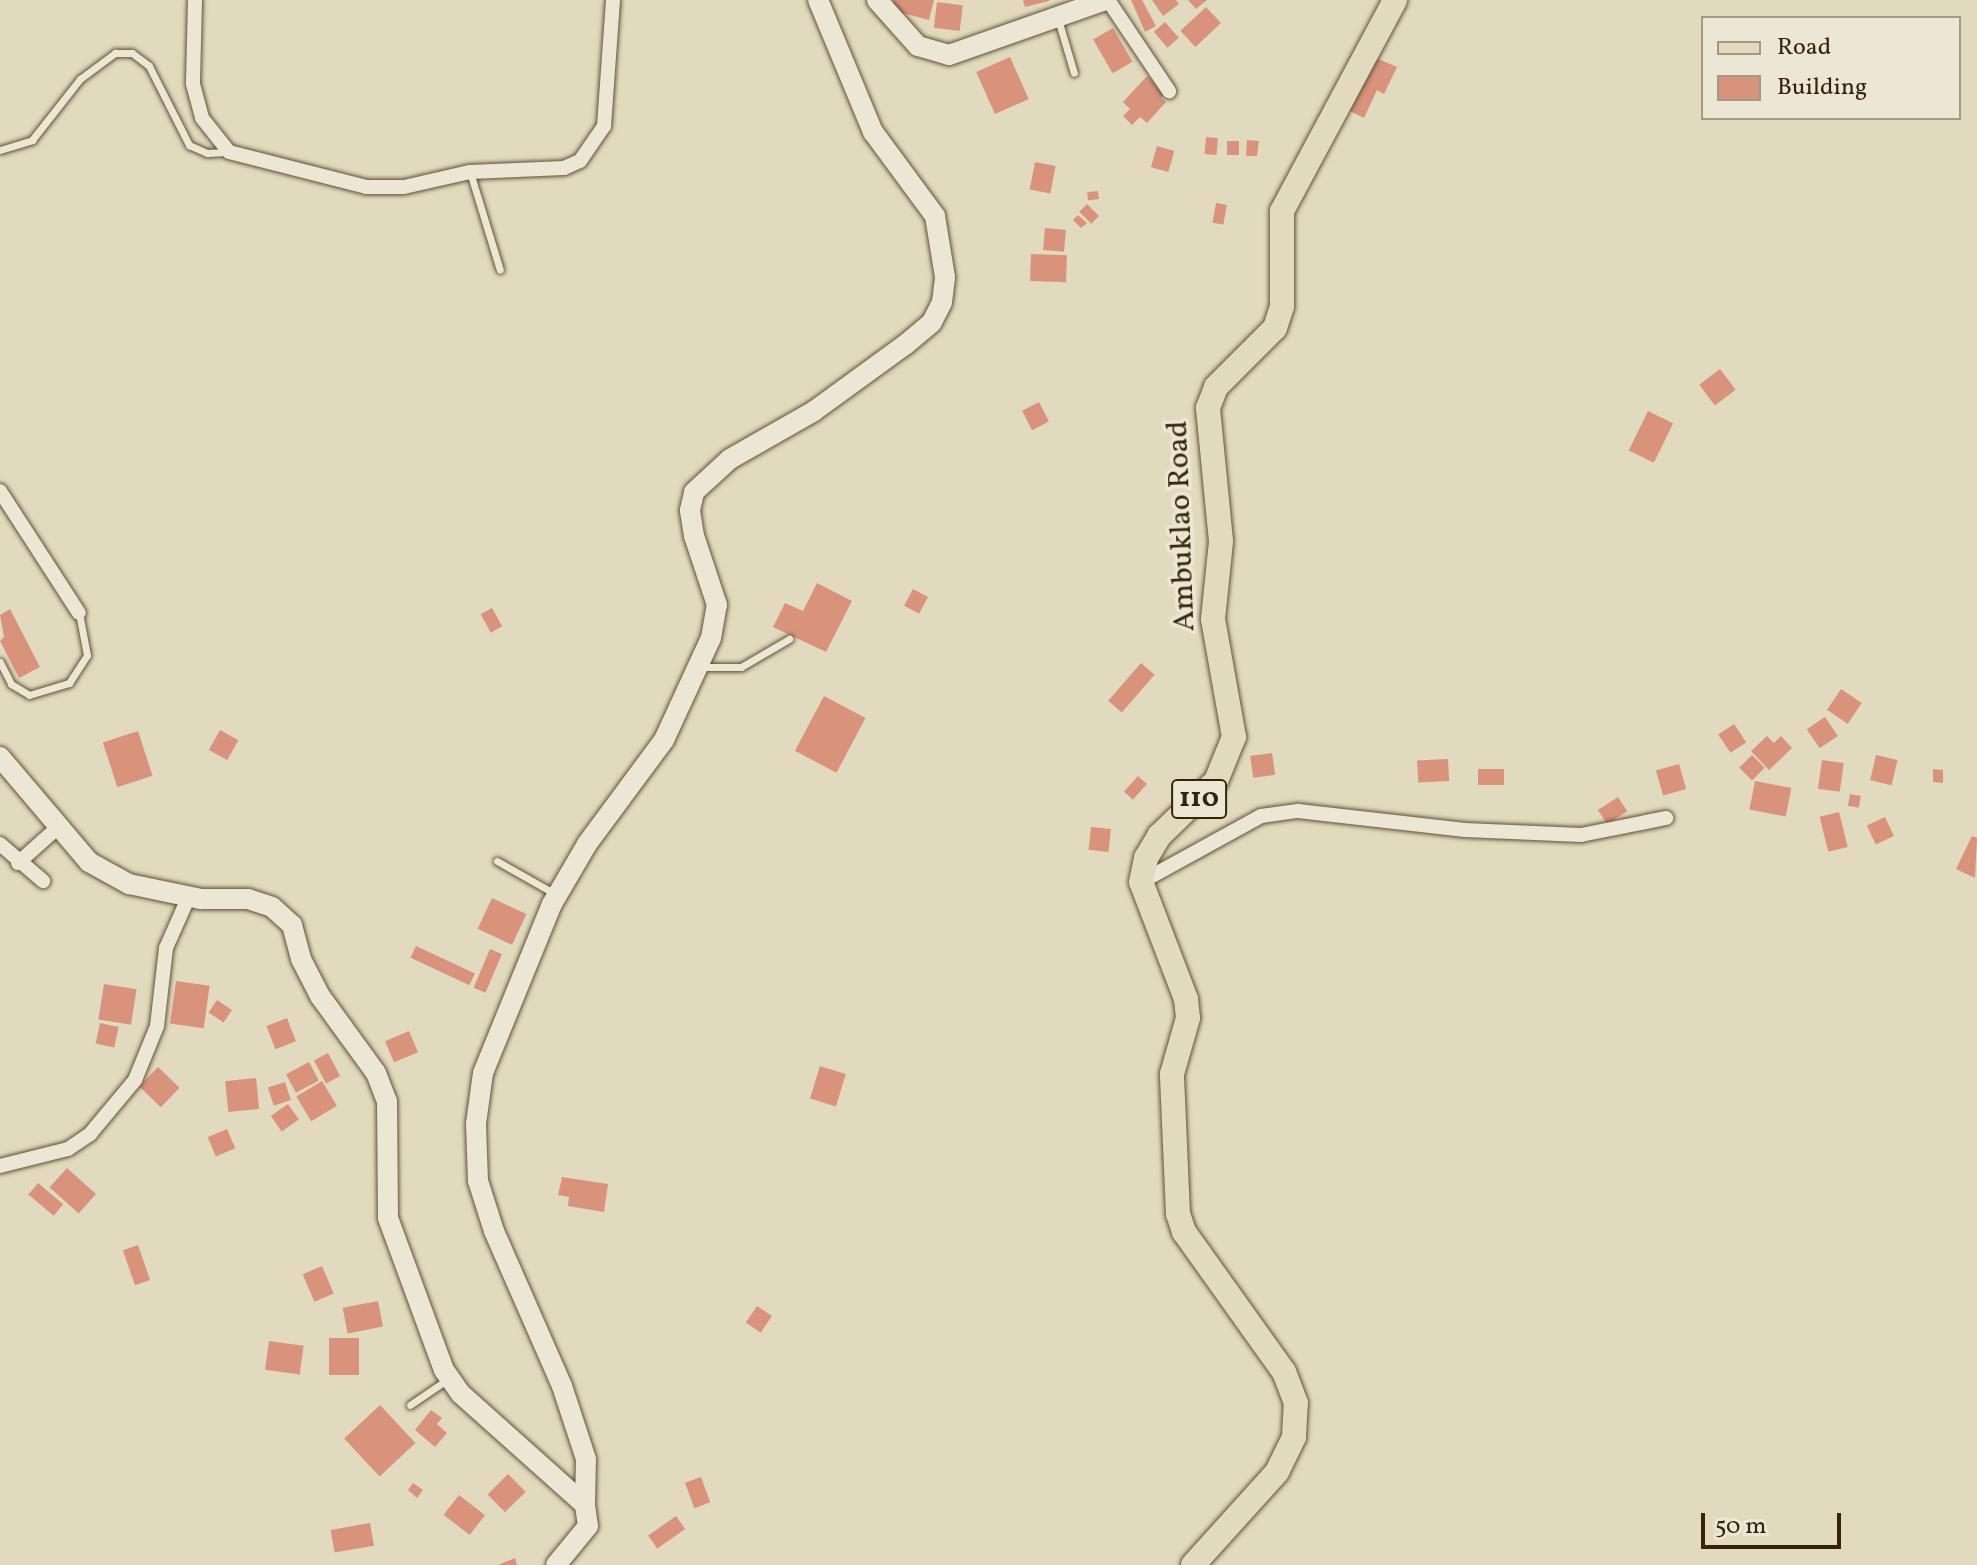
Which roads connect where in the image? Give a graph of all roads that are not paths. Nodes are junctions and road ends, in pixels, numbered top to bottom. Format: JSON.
{"nodes":[{"id":1,"x":195,"y":0,"type":"edge"},
{"id":2,"x":613,"y":0,"type":"edge"},
{"id":3,"x":818,"y":0,"type":"edge"},
{"id":4,"x":877,"y":0,"type":"edge"},
{"id":5,"x":1107,"y":0,"type":"edge"},
{"id":6,"x":1395,"y":0,"type":"edge"},
{"id":7,"x":1058,"y":19,"type":"junction"},
{"id":8,"x":1074,"y":73,"type":"dead end"},
{"id":9,"x":1169,"y":91,"type":"dead end"},
{"id":10,"x":0,"y":150,"type":"edge"},
{"id":11,"x":229,"y":152,"type":"junction"},
{"id":12,"x":470,"y":172,"type":"junction"},
{"id":13,"x":500,"y":270,"type":"dead end"},
{"id":14,"x":0,"y":491,"type":"edge"},
{"id":15,"x":79,"y":613,"type":"joint"},
{"id":16,"x":789,"y":639,"type":"dead end"},
{"id":17,"x":0,"y":662,"type":"edge"},
{"id":18,"x":699,"y":667,"type":"junction"},
{"id":19,"x":0,"y":757,"type":"edge"},
{"id":20,"x":1666,"y":818,"type":"dead end"},
{"id":21,"x":56,"y":829,"type":"junction"},
{"id":22,"x":0,"y":844,"type":"edge"},
{"id":23,"x":497,"y":861,"type":"dead end"},
{"id":24,"x":18,"y":863,"type":"junction"},
{"id":25,"x":43,"y":881,"type":"dead end"},
{"id":26,"x":1141,"y":882,"type":"junction"},
{"id":27,"x":557,"y":895,"type":"junction"},
{"id":28,"x":189,"y":896,"type":"junction"},
{"id":29,"x":0,"y":1166,"type":"edge"},
{"id":30,"x":450,"y":1378,"type":"junction"},
{"id":31,"x":410,"y":1405,"type":"dead end"},
{"id":32,"x":585,"y":1505,"type":"junction"},
{"id":33,"x":563,"y":1563,"type":"edge"},
{"id":34,"x":1193,"y":1565,"type":"edge"}],
"edges":[{"from":1,"to":11,"type":"street"},
{"from":2,"to":12,"type":"street"},
{"from":3,"to":18,"type":"street"},
{"from":4,"to":7,"type":"street"},
{"from":5,"to":7,"type":"street"},
{"from":5,"to":9,"type":"street"},
{"from":6,"to":26,"type":"main road","name":"Ambuklao Road","number":"110"},
{"from":7,"to":8,"type":"lane"},
{"from":10,"to":11,"type":"lane"},
{"from":11,"to":12,"type":"street"},
{"from":12,"to":13,"type":"lane"},
{"from":14,"to":15,"type":"street"},
{"from":15,"to":17,"type":"lane"},
{"from":16,"to":18,"type":"lane"},
{"from":18,"to":27,"type":"street"},
{"from":19,"to":21,"type":"street"},
{"from":20,"to":26,"type":"street"},
{"from":21,"to":24,"type":"street"},
{"from":21,"to":28,"type":"street"},
{"from":22,"to":24,"type":"street"},
{"from":23,"to":27,"type":"lane"},
{"from":24,"to":25,"type":"street"},
{"from":26,"to":34,"type":"main road"},
{"from":27,"to":32,"type":"street"},
{"from":28,"to":29,"type":"street"},
{"from":28,"to":30,"type":"street"},
{"from":30,"to":31,"type":"lane"},
{"from":30,"to":32,"type":"street"},
{"from":32,"to":33,"type":"street"}]}
